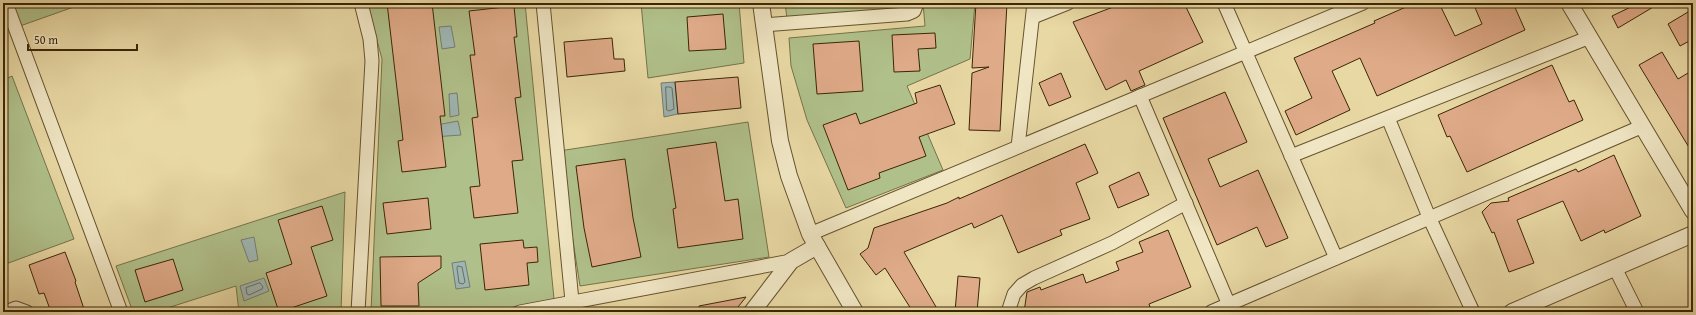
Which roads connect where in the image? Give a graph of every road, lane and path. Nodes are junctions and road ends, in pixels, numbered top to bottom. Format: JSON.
{"nodes":[{"id":1,"x":6,"y":3,"type":"edge"},
{"id":2,"x":360,"y":3,"type":"edge"},
{"id":3,"x":542,"y":3,"type":"edge"},
{"id":4,"x":761,"y":3,"type":"edge"},
{"id":5,"x":917,"y":3,"type":"edge"},
{"id":6,"x":1034,"y":3,"type":"edge"},
{"id":7,"x":1068,"y":3,"type":"edge"},
{"id":8,"x":1224,"y":3,"type":"edge"},
{"id":9,"x":1363,"y":3,"type":"edge"},
{"id":10,"x":1569,"y":3,"type":"edge"},
{"id":11,"x":1032,"y":17,"type":"junction"},
{"id":12,"x":763,"y":25,"type":"junction"},
{"id":13,"x":1590,"y":37,"type":"junction"},
{"id":14,"x":1246,"y":52,"type":"junction"},
{"id":15,"x":1140,"y":96,"type":"junction"},
{"id":16,"x":1388,"y":118,"type":"junction"},
{"id":17,"x":1643,"y":126,"type":"junction"},
{"id":18,"x":1018,"y":147,"type":"junction"},
{"id":19,"x":1291,"y":156,"type":"junction"},
{"id":20,"x":1186,"y":203,"type":"junction"},
{"id":21,"x":1693,"y":211,"type":"edge"},
{"id":22,"x":1430,"y":217,"type":"junction"},
{"id":23,"x":1693,"y":234,"type":"edge"},
{"id":24,"x":813,"y":240,"type":"junction"},
{"id":25,"x":1336,"y":258,"type":"junction"},
{"id":26,"x":791,"y":261,"type":"junction"},
{"id":27,"x":1616,"y":268,"type":"junction"},
{"id":28,"x":572,"y":301,"type":"junction"},
{"id":29,"x":1230,"y":308,"type":"edge"},
{"id":30,"x":6,"y":312,"type":"edge"},
{"id":31,"x":27,"y":312,"type":"edge"},
{"id":32,"x":121,"y":312,"type":"edge"},
{"id":33,"x":358,"y":312,"type":"edge"},
{"id":34,"x":520,"y":312,"type":"edge"},
{"id":35,"x":752,"y":312,"type":"edge"},
{"id":36,"x":855,"y":312,"type":"edge"},
{"id":37,"x":1008,"y":312,"type":"edge"},
{"id":38,"x":1211,"y":312,"type":"edge"},
{"id":39,"x":1473,"y":312,"type":"edge"},
{"id":40,"x":1512,"y":312,"type":"edge"},
{"id":41,"x":1637,"y":312,"type":"edge"}],
"edges":[{"from":1,"to":32,"type":"street"},
{"from":2,"to":33,"type":"street"},
{"from":3,"to":28,"type":"street"},
{"from":4,"to":12,"type":"street"},
{"from":5,"to":12,"type":"street"},
{"from":6,"to":11,"type":"street"},
{"from":7,"to":11,"type":"street"},
{"from":8,"to":14,"type":"street"},
{"from":9,"to":14,"type":"street"},
{"from":10,"to":13,"type":"street"},
{"from":11,"to":18,"type":"street"},
{"from":12,"to":24,"type":"street"},
{"from":13,"to":16,"type":"street"},
{"from":13,"to":17,"type":"street"},
{"from":14,"to":15,"type":"street"},
{"from":14,"to":19,"type":"street"},
{"from":15,"to":18,"type":"street"},
{"from":15,"to":20,"type":"street"},
{"from":16,"to":19,"type":"street"},
{"from":16,"to":22,"type":"street"},
{"from":17,"to":21,"type":"street"},
{"from":17,"to":22,"type":"street"},
{"from":18,"to":24,"type":"street"},
{"from":19,"to":25,"type":"street"},
{"from":20,"to":29,"type":"street"},
{"from":20,"to":37,"type":"street"},
{"from":22,"to":25,"type":"street"},
{"from":22,"to":39,"type":"street"},
{"from":23,"to":27,"type":"street"},
{"from":24,"to":26,"type":"street"},
{"from":24,"to":36,"type":"street"},
{"from":25,"to":29,"type":"street"},
{"from":26,"to":28,"type":"street"},
{"from":26,"to":35,"type":"street"},
{"from":27,"to":40,"type":"street"},
{"from":27,"to":41,"type":"street"},
{"from":28,"to":34,"type":"street"},
{"from":29,"to":38,"type":"street"},
{"from":30,"to":31,"type":"street"}]}
